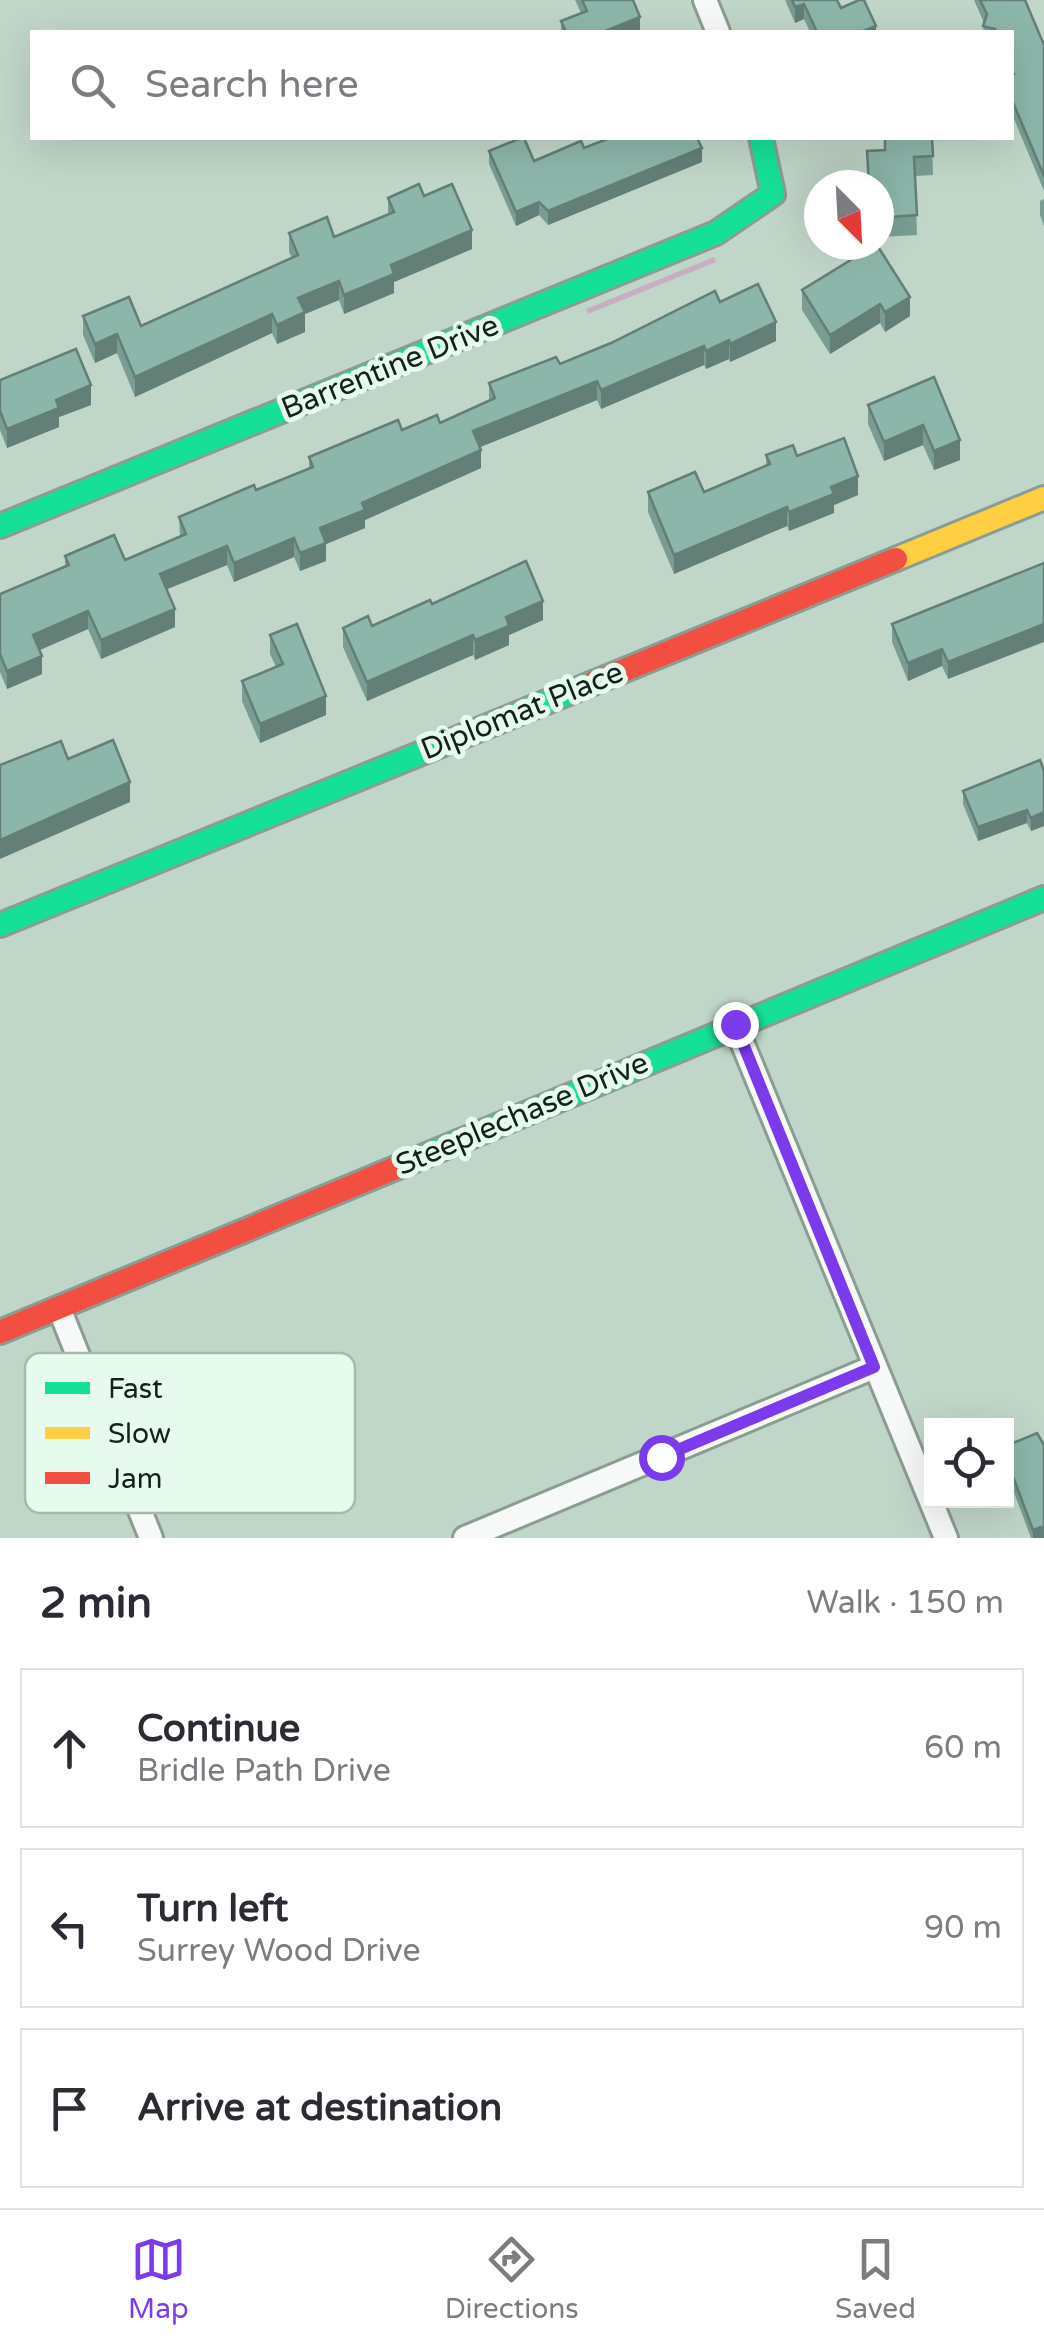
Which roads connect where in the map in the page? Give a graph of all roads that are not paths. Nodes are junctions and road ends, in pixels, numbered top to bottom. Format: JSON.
{"nodes":[{"id":1,"x":705,"y":0,"type":"edge"},
{"id":2,"x":717,"y":30,"type":"edge"},
{"id":3,"x":762,"y":140,"type":"edge"},
{"id":4,"x":1044,"y":498,"type":"edge"},
{"id":5,"x":0,"y":526,"type":"edge"},
{"id":6,"x":1044,"y":898,"type":"edge"},
{"id":7,"x":0,"y":924,"type":"edge"},
{"id":8,"x":735,"y":1024,"type":"junction"},
{"id":9,"x":59,"y":1308,"type":"junction"},
{"id":10,"x":0,"y":1332,"type":"edge"},
{"id":11,"x":77,"y":1353,"type":"edge"},
{"id":12,"x":874,"y":1367,"type":"junction"},
{"id":13,"x":141,"y":1513,"type":"edge"},
{"id":14,"x":151,"y":1538,"type":"edge"},
{"id":15,"x":464,"y":1538,"type":"edge"},
{"id":16,"x":946,"y":1538,"type":"edge"}],
"edges":[{"from":1,"to":2,"type":"street"},
{"from":3,"to":5,"type":"street","name":"Barrentine Drive"},
{"from":4,"to":7,"type":"street","name":"Diplomat Place"},
{"from":6,"to":8,"type":"street","name":"Steeplechase Drive"},
{"from":8,"to":9,"type":"street","name":"Steeplechase Drive"},
{"from":8,"to":12,"type":"street"},
{"from":9,"to":10,"type":"street","name":"Steeplechase Drive"},
{"from":9,"to":11,"type":"street"},
{"from":12,"to":15,"type":"street"},
{"from":12,"to":16,"type":"street"},
{"from":13,"to":14,"type":"street"}]}
